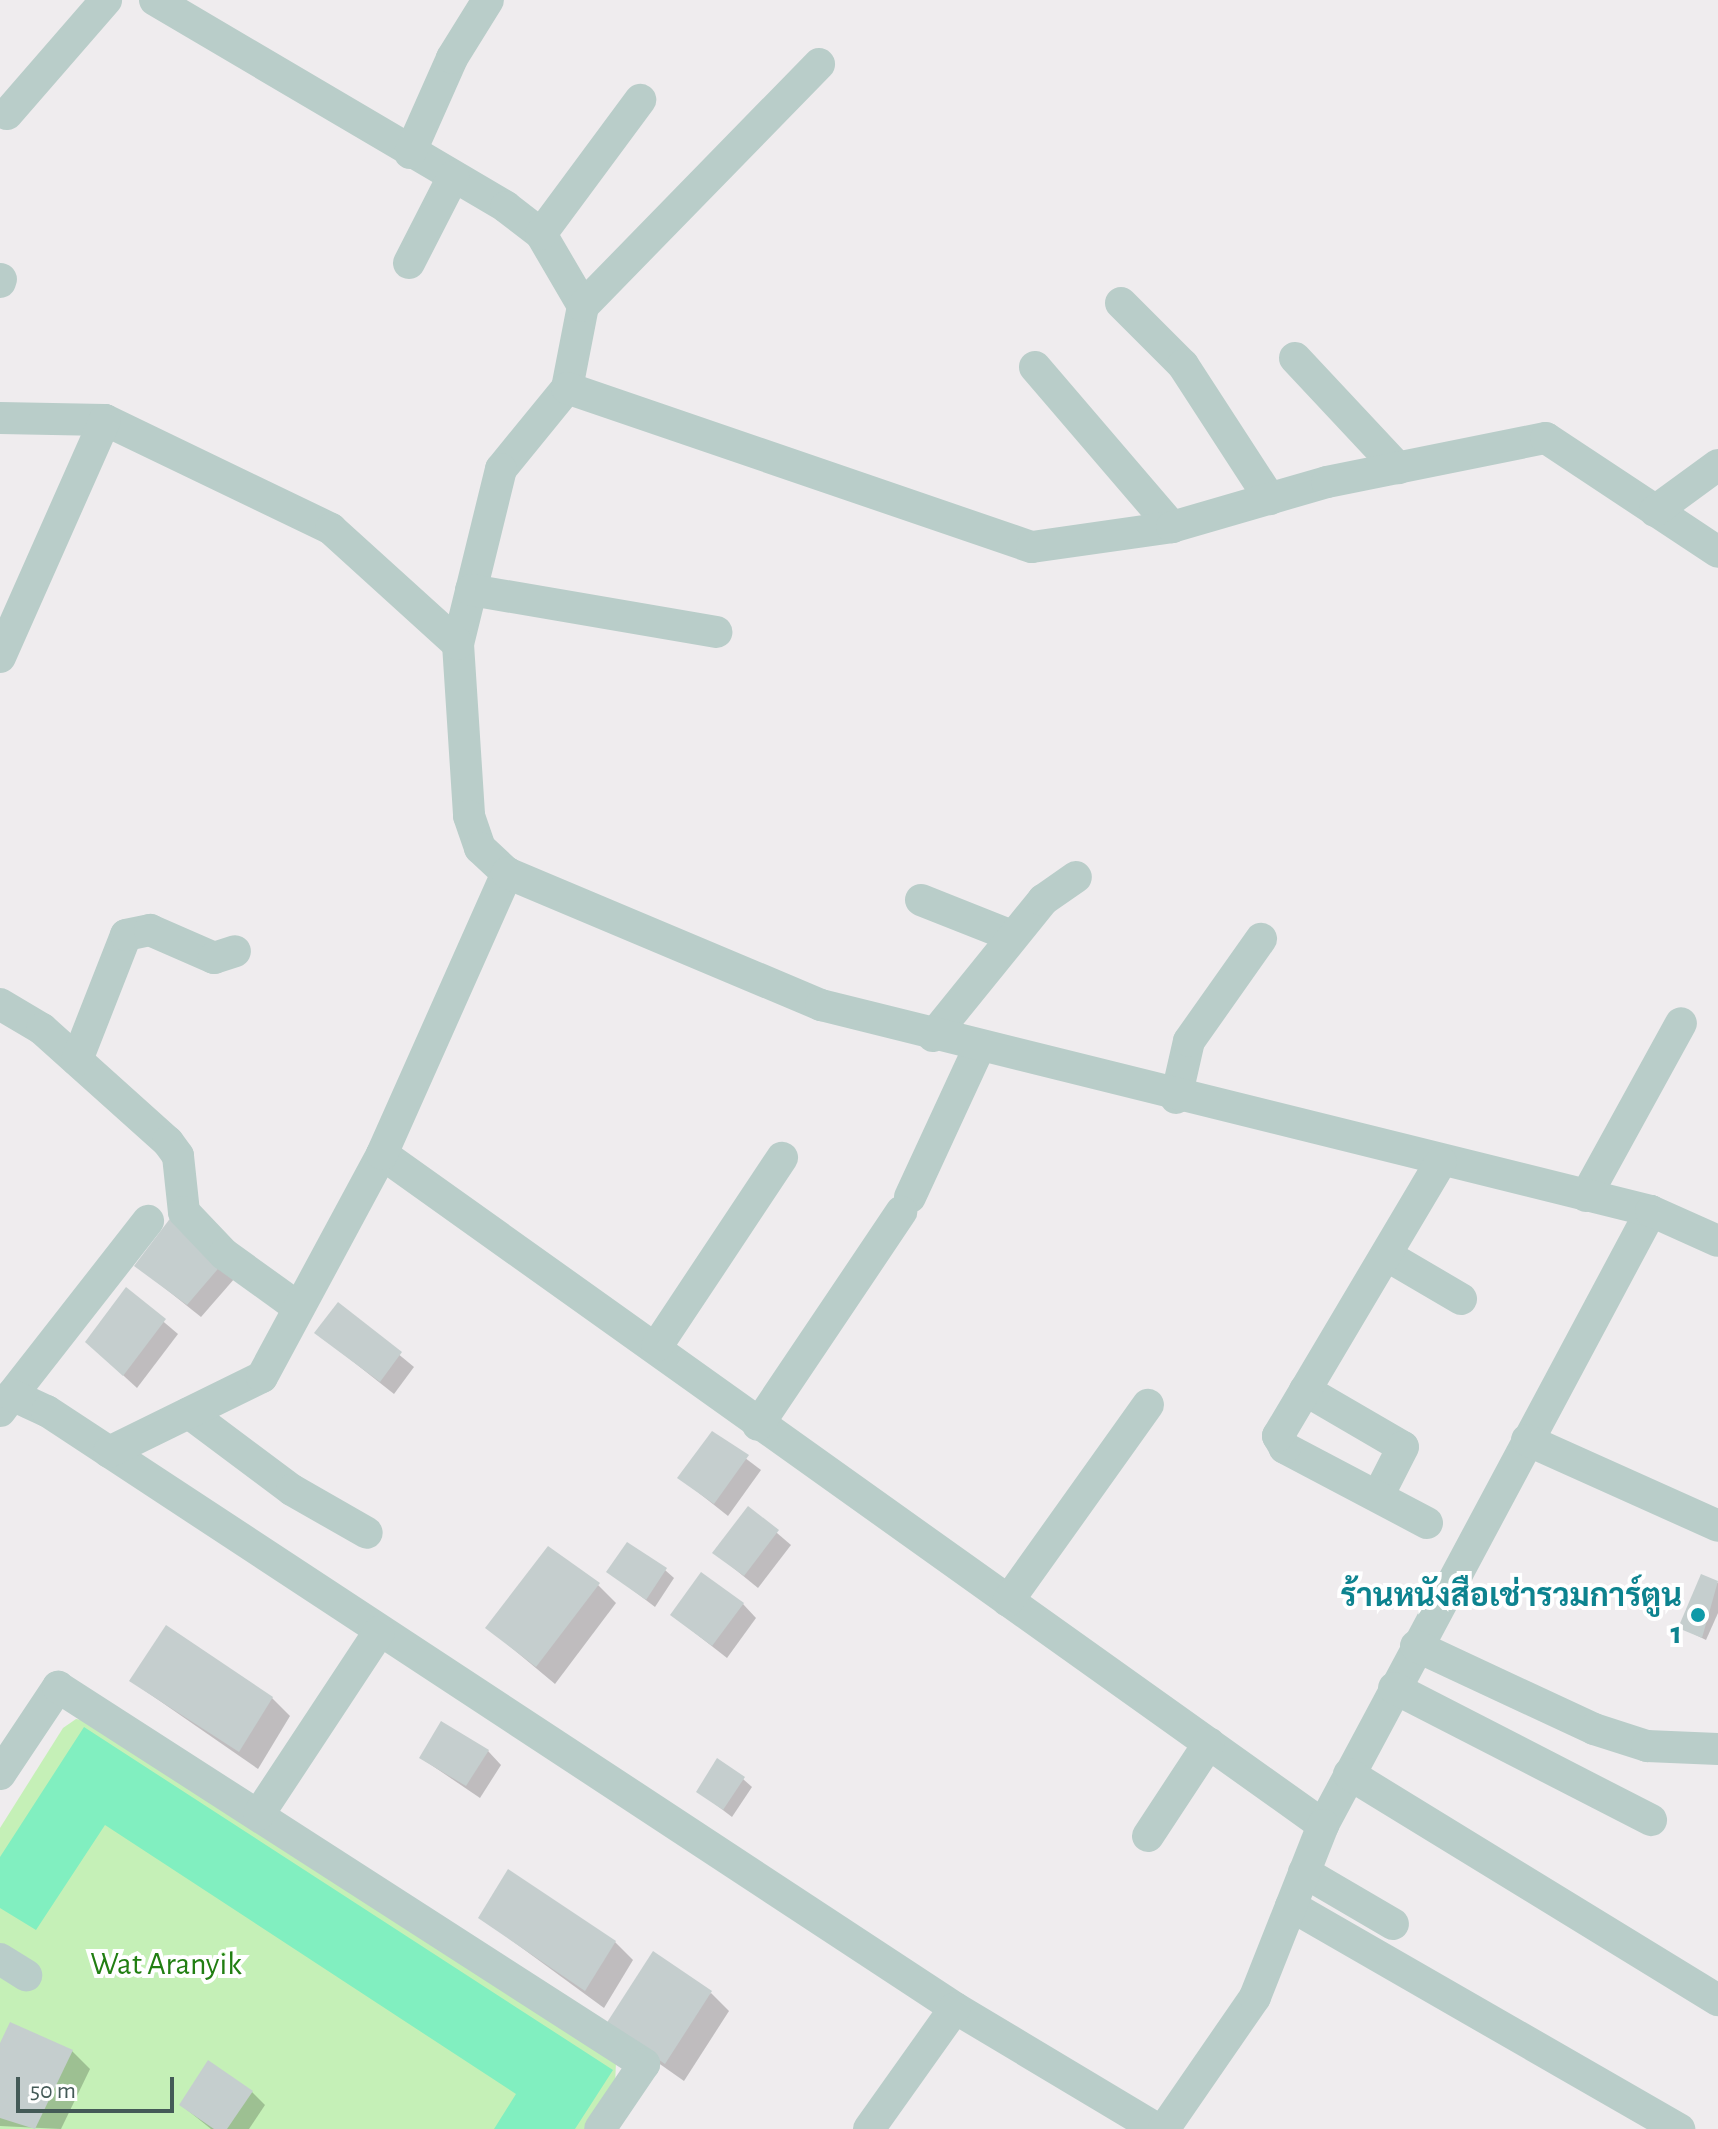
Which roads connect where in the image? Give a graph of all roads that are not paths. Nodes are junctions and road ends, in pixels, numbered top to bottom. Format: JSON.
{"nodes":[{"id":1,"x":106,"y":0,"type":"edge"},
{"id":2,"x":155,"y":0,"type":"edge"},
{"id":3,"x":488,"y":0,"type":"edge"},
{"id":4,"x":200,"y":13,"type":"edge"},
{"id":5,"x":819,"y":64,"type":"dead end"},
{"id":6,"x":640,"y":100,"type":"dead end"},
{"id":7,"x":7,"y":114,"type":"dead end"},
{"id":8,"x":410,"y":153,"type":"junction"},
{"id":9,"x":453,"y":177,"type":"junction"},
{"id":10,"x":541,"y":234,"type":"junction"},
{"id":11,"x":409,"y":263,"type":"dead end"},
{"id":12,"x":1121,"y":303,"type":"dead end"},
{"id":13,"x":583,"y":306,"type":"junction"},
{"id":14,"x":1295,"y":358,"type":"dead end"},
{"id":15,"x":1035,"y":367,"type":"dead end"},
{"id":16,"x":567,"y":388,"type":"junction"},
{"id":17,"x":0,"y":418,"type":"edge"},
{"id":18,"x":105,"y":420,"type":"junction"},
{"id":19,"x":1718,"y":465,"type":"edge"},
{"id":20,"x":1398,"y":468,"type":"junction"},
{"id":21,"x":1270,"y":499,"type":"junction"},
{"id":22,"x":1655,"y":511,"type":"junction"},
{"id":23,"x":1172,"y":527,"type":"junction"},
{"id":24,"x":1718,"y":552,"type":"edge"},
{"id":25,"x":471,"y":590,"type":"junction"},
{"id":26,"x":716,"y":632,"type":"dead end"},
{"id":27,"x":458,"y":644,"type":"junction"},
{"id":28,"x":0,"y":657,"type":"edge"},
{"id":29,"x":507,"y":873,"type":"junction"},
{"id":30,"x":1076,"y":877,"type":"dead end"},
{"id":31,"x":921,"y":900,"type":"dead end"},
{"id":32,"x":1012,"y":936,"type":"junction"},
{"id":33,"x":1261,"y":939,"type":"dead end"},
{"id":34,"x":235,"y":951,"type":"dead end"},
{"id":35,"x":0,"y":1004,"type":"edge"},
{"id":36,"x":1681,"y":1023,"type":"dead end"},
{"id":37,"x":933,"y":1036,"type":"junction"},
{"id":38,"x":979,"y":1048,"type":"junction"},
{"id":39,"x":77,"y":1060,"type":"junction"},
{"id":40,"x":1176,"y":1098,"type":"junction"},
{"id":41,"x":382,"y":1154,"type":"junction"},
{"id":42,"x":782,"y":1158,"type":"dead end"},
{"id":43,"x":1441,"y":1162,"type":"junction"},
{"id":44,"x":1586,"y":1196,"type":"junction"},
{"id":45,"x":1651,"y":1211,"type":"junction"},
{"id":46,"x":148,"y":1221,"type":"dead end"},
{"id":47,"x":1718,"y":1241,"type":"edge"},
{"id":48,"x":1386,"y":1255,"type":"junction"},
{"id":49,"x":1461,"y":1299,"type":"dead end"},
{"id":50,"x":299,"y":1308,"type":"junction"},
{"id":51,"x":657,"y":1346,"type":"junction"},
{"id":52,"x":1305,"y":1390,"type":"junction"},
{"id":53,"x":6,"y":1403,"type":"edge"},
{"id":54,"x":1148,"y":1405,"type":"dead end"},
{"id":55,"x":189,"y":1413,"type":"junction"},
{"id":56,"x":758,"y":1425,"type":"junction"},
{"id":57,"x":1527,"y":1440,"type":"junction"},
{"id":58,"x":109,"y":1452,"type":"junction"},
{"id":59,"x":1378,"y":1496,"type":"junction"},
{"id":60,"x":1427,"y":1523,"type":"dead end"},
{"id":61,"x":1718,"y":1526,"type":"edge"},
{"id":62,"x":367,"y":1533,"type":"dead end"},
{"id":63,"x":1008,"y":1601,"type":"junction"},
{"id":64,"x":379,"y":1632,"type":"junction"},
{"id":65,"x":1416,"y":1646,"type":"junction"},
{"id":66,"x":1394,"y":1688,"type":"junction"},
{"id":67,"x":1209,"y":1743,"type":"junction"},
{"id":68,"x":1718,"y":1749,"type":"edge"},
{"id":69,"x":0,"y":1774,"type":"edge"},
{"id":70,"x":1349,"y":1774,"type":"junction"},
{"id":71,"x":259,"y":1814,"type":"junction"},
{"id":72,"x":1651,"y":1820,"type":"dead end"},
{"id":73,"x":1323,"y":1825,"type":"junction"},
{"id":74,"x":1148,"y":1836,"type":"dead end"},
{"id":75,"x":1304,"y":1872,"type":"junction"},
{"id":76,"x":1291,"y":1906,"type":"junction"},
{"id":77,"x":1393,"y":1924,"type":"dead end"},
{"id":78,"x":1718,"y":2000,"type":"edge"},
{"id":79,"x":955,"y":2008,"type":"junction"},
{"id":80,"x":600,"y":2129,"type":"edge"},
{"id":81,"x":869,"y":2129,"type":"edge"},
{"id":82,"x":1157,"y":2129,"type":"edge"},
{"id":83,"x":1164,"y":2129,"type":"edge"},
{"id":84,"x":1679,"y":2129,"type":"edge"}],
"edges":[{"from":1,"to":7,"type":"street"},
{"from":2,"to":4,"type":"street"},
{"from":3,"to":8,"type":"street"},
{"from":4,"to":8,"type":"street"},
{"from":5,"to":13,"type":"street"},
{"from":6,"to":10,"type":"street"},
{"from":8,"to":9,"type":"street"},
{"from":9,"to":10,"type":"street"},
{"from":9,"to":11,"type":"street"},
{"from":10,"to":13,"type":"street"},
{"from":12,"to":21,"type":"street"},
{"from":13,"to":16,"type":"street"},
{"from":14,"to":20,"type":"street"},
{"from":15,"to":23,"type":"street"},
{"from":16,"to":23,"type":"street"},
{"from":16,"to":25,"type":"street"},
{"from":17,"to":18,"type":"street"},
{"from":18,"to":27,"type":"street"},
{"from":18,"to":28,"type":"street"},
{"from":19,"to":22,"type":"street"},
{"from":20,"to":21,"type":"street"},
{"from":20,"to":22,"type":"street"},
{"from":21,"to":23,"type":"street"},
{"from":22,"to":24,"type":"street"},
{"from":25,"to":26,"type":"street"},
{"from":25,"to":27,"type":"street"},
{"from":27,"to":29,"type":"street"},
{"from":29,"to":37,"type":"street"},
{"from":29,"to":41,"type":"street"},
{"from":30,"to":32,"type":"street"},
{"from":31,"to":32,"type":"street"},
{"from":32,"to":37,"type":"street"},
{"from":33,"to":40,"type":"street"},
{"from":34,"to":39,"type":"street"},
{"from":35,"to":39,"type":"street"},
{"from":36,"to":44,"type":"street"},
{"from":37,"to":38,"type":"street"},
{"from":38,"to":40,"type":"street"},
{"from":38,"to":56,"type":"street"},
{"from":39,"to":50,"type":"street"},
{"from":40,"to":43,"type":"street"},
{"from":41,"to":50,"type":"street"},
{"from":41,"to":51,"type":"street"},
{"from":42,"to":51,"type":"street"},
{"from":43,"to":44,"type":"street"},
{"from":43,"to":48,"type":"street"},
{"from":44,"to":45,"type":"street"},
{"from":45,"to":47,"type":"street"},
{"from":45,"to":57,"type":"street"},
{"from":46,"to":53,"type":"street"},
{"from":48,"to":49,"type":"street"},
{"from":48,"to":52,"type":"street"},
{"from":50,"to":55,"type":"street"},
{"from":51,"to":56,"type":"street"},
{"from":52,"to":59,"type":"street"},
{"from":52,"to":59,"type":"street"},
{"from":53,"to":58,"type":"street"},
{"from":54,"to":63,"type":"street"},
{"from":55,"to":58,"type":"street"},
{"from":55,"to":62,"type":"street"},
{"from":56,"to":63,"type":"street"},
{"from":57,"to":61,"type":"street"},
{"from":57,"to":65,"type":"street"},
{"from":58,"to":64,"type":"street"},
{"from":59,"to":60,"type":"street"},
{"from":63,"to":67,"type":"street"},
{"from":64,"to":71,"type":"street"},
{"from":64,"to":79,"type":"street"},
{"from":65,"to":66,"type":"street"},
{"from":65,"to":68,"type":"street"},
{"from":66,"to":70,"type":"street"},
{"from":66,"to":72,"type":"street"},
{"from":67,"to":73,"type":"street"},
{"from":67,"to":74,"type":"street"},
{"from":69,"to":71,"type":"street"},
{"from":70,"to":73,"type":"street"},
{"from":70,"to":78,"type":"street"},
{"from":71,"to":80,"type":"street"},
{"from":73,"to":75,"type":"street"},
{"from":75,"to":76,"type":"street"},
{"from":75,"to":77,"type":"street"},
{"from":76,"to":83,"type":"street"},
{"from":76,"to":84,"type":"street"},
{"from":79,"to":81,"type":"street"},
{"from":79,"to":82,"type":"street"}]}
